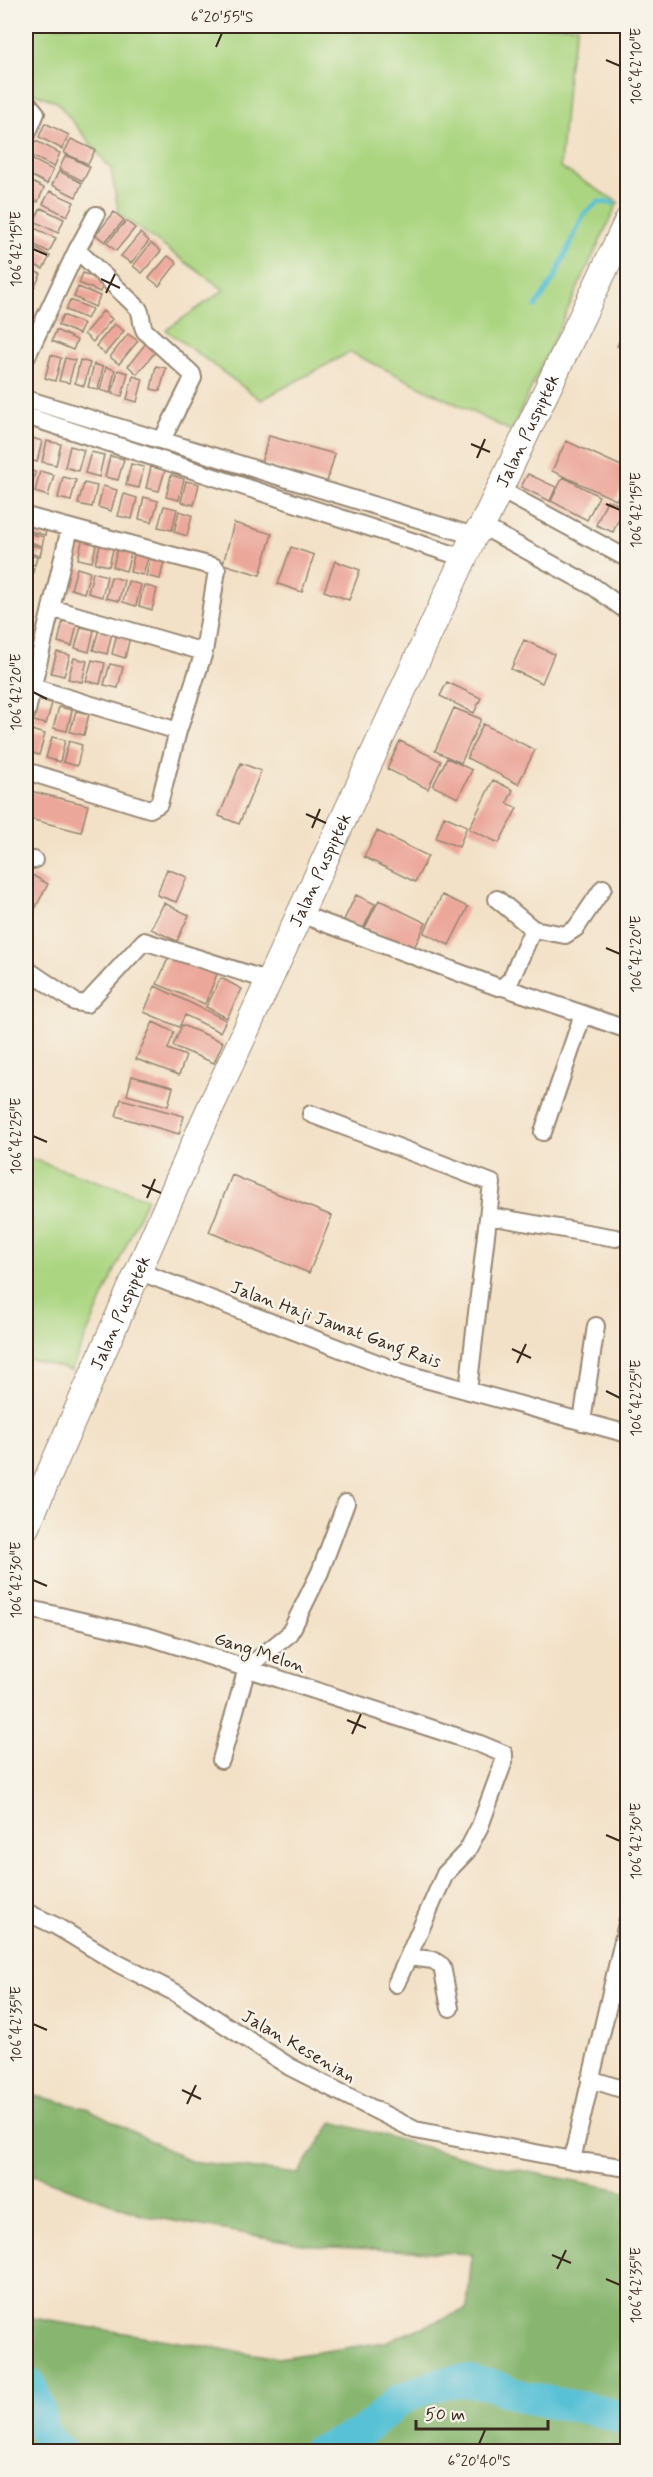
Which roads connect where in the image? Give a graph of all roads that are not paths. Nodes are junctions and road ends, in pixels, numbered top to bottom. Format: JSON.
{"nodes":[{"id":1,"x":26,"y":101,"type":"edge"},
{"id":2,"x":26,"y":137,"type":"edge"},
{"id":3,"x":96,"y":215,"type":"dead end"},
{"id":4,"x":627,"y":220,"type":"edge"},
{"id":5,"x":76,"y":250,"type":"junction"},
{"id":6,"x":26,"y":358,"type":"edge"},
{"id":7,"x":26,"y":400,"type":"edge"},
{"id":8,"x":26,"y":416,"type":"edge"},
{"id":9,"x":162,"y":440,"type":"junction"},
{"id":10,"x":265,"y":472,"type":"junction"},
{"id":11,"x":499,"y":489,"type":"junction"},
{"id":12,"x":260,"y":492,"type":"junction"},
{"id":13,"x":26,"y":516,"type":"edge"},
{"id":14,"x":70,"y":528,"type":"junction"},
{"id":15,"x":473,"y":540,"type":"junction"},
{"id":16,"x":627,"y":559,"type":"edge"},
{"id":17,"x":51,"y":608,"type":"junction"},
{"id":18,"x":627,"y":612,"type":"edge"},
{"id":19,"x":204,"y":652,"type":"junction"},
{"id":20,"x":32,"y":687,"type":"junction"},
{"id":21,"x":26,"y":715,"type":"edge"},
{"id":22,"x":178,"y":731,"type":"junction"},
{"id":23,"x":26,"y":771,"type":"edge"},
{"id":24,"x":603,"y":888,"type":"dead end"},
{"id":25,"x":497,"y":898,"type":"dead end"},
{"id":26,"x":300,"y":914,"type":"junction"},
{"id":27,"x":533,"y":929,"type":"junction"},
{"id":28,"x":26,"y":969,"type":"edge"},
{"id":29,"x":270,"y":981,"type":"junction"},
{"id":30,"x":504,"y":987,"type":"junction"},
{"id":31,"x":583,"y":1014,"type":"junction"},
{"id":32,"x":627,"y":1030,"type":"edge"},
{"id":33,"x":311,"y":1114,"type":"dead end"},
{"id":34,"x":543,"y":1132,"type":"dead end"},
{"id":35,"x":489,"y":1216,"type":"junction"},
{"id":36,"x":616,"y":1238,"type":"dead end"},
{"id":37,"x":138,"y":1271,"type":"junction"},
{"id":38,"x":596,"y":1326,"type":"dead end"},
{"id":39,"x":468,"y":1391,"type":"junction"},
{"id":40,"x":582,"y":1422,"type":"junction"},
{"id":41,"x":627,"y":1434,"type":"edge"},
{"id":42,"x":346,"y":1503,"type":"dead end"},
{"id":43,"x":26,"y":1527,"type":"edge"},
{"id":44,"x":26,"y":1608,"type":"edge"},
{"id":45,"x":247,"y":1668,"type":"junction"},
{"id":46,"x":221,"y":1760,"type":"dead end"},
{"id":47,"x":26,"y":1912,"type":"edge"},
{"id":48,"x":627,"y":1919,"type":"edge"},
{"id":49,"x":408,"y":1957,"type":"junction"},
{"id":50,"x":627,"y":1977,"type":"edge"},
{"id":51,"x":396,"y":1984,"type":"dead end"},
{"id":52,"x":627,"y":1998,"type":"edge"},
{"id":53,"x":450,"y":2008,"type":"dead end"},
{"id":54,"x":590,"y":2079,"type":"junction"},
{"id":55,"x":627,"y":2091,"type":"edge"},
{"id":56,"x":572,"y":2160,"type":"junction"},
{"id":57,"x":627,"y":2168,"type":"edge"}],
"edges":[{"from":1,"to":2,"type":"street"},
{"from":3,"to":5,"type":"street"},
{"from":4,"to":11,"type":"main road","name":"Jalan Puspiptek"},
{"from":5,"to":6,"type":"street"},
{"from":5,"to":9,"type":"street"},
{"from":7,"to":9,"type":"street"},
{"from":8,"to":12,"type":"street"},
{"from":9,"to":10,"type":"street"},
{"from":10,"to":12,"type":"street"},
{"from":10,"to":15,"type":"street"},
{"from":11,"to":15,"type":"main road","name":"Jalan Puspiptek"},
{"from":11,"to":16,"type":"street"},
{"from":12,"to":15,"type":"street"},
{"from":13,"to":14,"type":"street"},
{"from":14,"to":17,"type":"street"},
{"from":14,"to":19,"type":"street"},
{"from":15,"to":18,"type":"street"},
{"from":15,"to":26,"type":"main road","name":"Jalan Puspiptek"},
{"from":17,"to":19,"type":"street"},
{"from":17,"to":20,"type":"street"},
{"from":19,"to":22,"type":"street"},
{"from":20,"to":21,"type":"street"},
{"from":20,"to":22,"type":"street"},
{"from":22,"to":23,"type":"street"},
{"from":24,"to":27,"type":"street"},
{"from":25,"to":27,"type":"street"},
{"from":26,"to":29,"type":"main road","name":"Jalan Puspiptek"},
{"from":26,"to":30,"type":"street"},
{"from":27,"to":30,"type":"street"},
{"from":28,"to":29,"type":"street"},
{"from":29,"to":37,"type":"main road","name":"Jalan Puspiptek"},
{"from":30,"to":31,"type":"street"},
{"from":31,"to":32,"type":"street"},
{"from":31,"to":34,"type":"street"},
{"from":33,"to":35,"type":"street"},
{"from":35,"to":36,"type":"street"},
{"from":35,"to":39,"type":"street"},
{"from":37,"to":39,"type":"street","name":"Jalan Haji Jamat Gang Rais"},
{"from":37,"to":43,"type":"main road","name":"Jalan Puspiptek"},
{"from":38,"to":40,"type":"street"},
{"from":39,"to":40,"type":"street","name":"Jalan Haji Jamat Gang Rais"},
{"from":40,"to":41,"type":"street","name":"Jalan Haji Jamat Gang Rais"},
{"from":42,"to":45,"type":"street"},
{"from":44,"to":45,"type":"street","name":"Gang Melon"},
{"from":45,"to":46,"type":"street"},
{"from":45,"to":49,"type":"street","name":"Gang Melon"},
{"from":47,"to":56,"type":"street","name":"Jalan Kesenian"},
{"from":48,"to":54,"type":"street"},
{"from":49,"to":51,"type":"street"},
{"from":49,"to":53,"type":"street"},
{"from":50,"to":52,"type":"street"},
{"from":54,"to":55,"type":"street"},
{"from":54,"to":56,"type":"street"},
{"from":56,"to":57,"type":"street","name":"Jalan Kesenian"}]}
